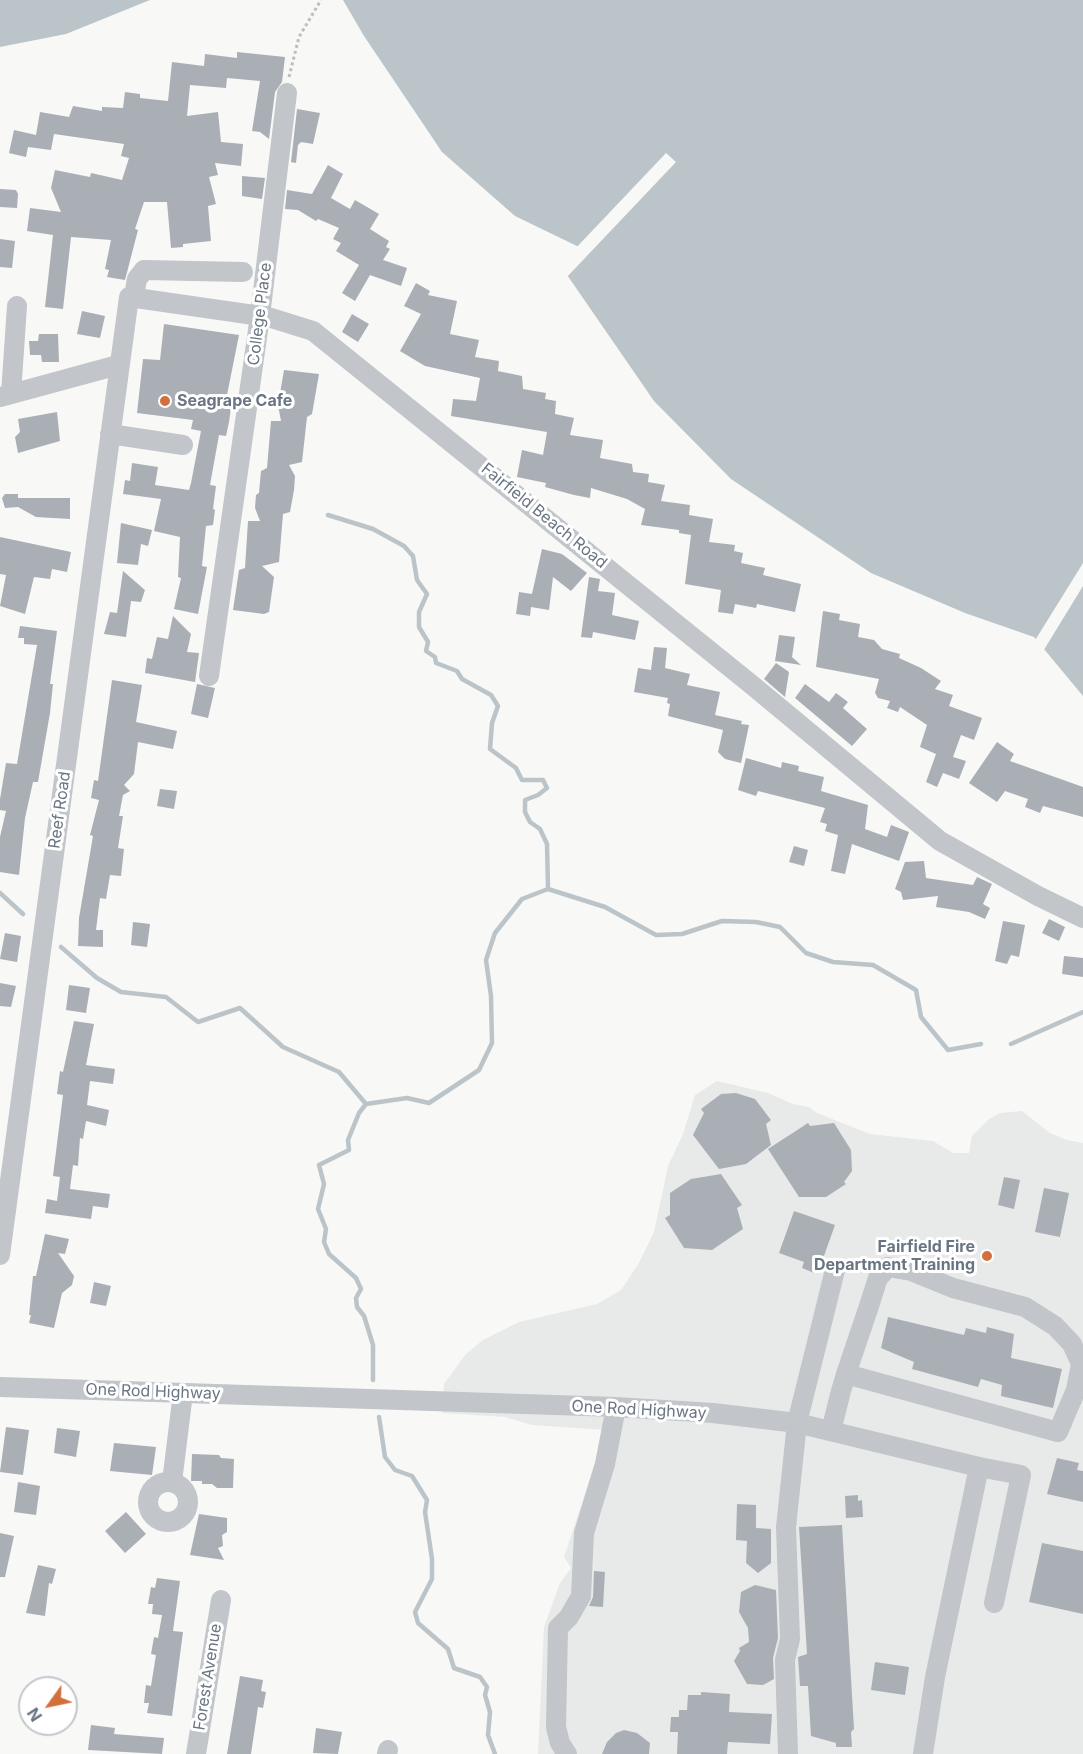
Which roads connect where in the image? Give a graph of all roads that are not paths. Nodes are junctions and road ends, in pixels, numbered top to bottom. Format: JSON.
{"nodes":[{"id":1,"x":286,"y":93,"type":"road end"},
{"id":2,"x":243,"y":272,"type":"dead end"},
{"id":3,"x":134,"y":296,"type":"junction"},
{"id":4,"x":17,"y":306,"type":"dead end"},
{"id":5,"x":260,"y":316,"type":"junction"},
{"id":6,"x":118,"y":364,"type":"junction"},
{"id":7,"x":5,"y":396,"type":"edge"},
{"id":8,"x":110,"y":434,"type":"junction"},
{"id":9,"x":183,"y":445,"type":"dead end"},
{"id":10,"x":209,"y":676,"type":"dead end"},
{"id":11,"x":1083,"y":918,"type":"edge"},
{"id":12,"x":0,"y":1249,"type":"edge"},
{"id":13,"x":835,"y":1270,"type":"dead end"},
{"id":14,"x":846,"y":1374,"type":"junction"},
{"id":15,"x":0,"y":1387,"type":"edge"},
{"id":16,"x":183,"y":1393,"type":"junction"},
{"id":17,"x":616,"y":1407,"type":"junction"},
{"id":18,"x":797,"y":1423,"type":"junction"},
{"id":19,"x":831,"y":1431,"type":"junction"},
{"id":20,"x":979,"y":1467,"type":"junction"},
{"id":21,"x":172,"y":1482,"type":"junction"},
{"id":22,"x":170,"y":1523,"type":"junction"},
{"id":23,"x":193,"y":1527,"type":"dead end"},
{"id":24,"x":221,"y":1600,"type":"dead end"},
{"id":25,"x":994,"y":1603,"type":"dead end"},
{"id":26,"x":196,"y":1754,"type":"edge"},
{"id":27,"x":567,"y":1754,"type":"edge"},
{"id":28,"x":788,"y":1754,"type":"edge"},
{"id":29,"x":923,"y":1754,"type":"edge"}],
"edges":[{"from":1,"to":5,"type":"street","name":"College Place"},
{"from":2,"to":3,"type":"street"},
{"from":3,"to":5,"type":"street","name":"Fairfield Beach Road"},
{"from":3,"to":6,"type":"street"},
{"from":4,"to":7,"type":"street"},
{"from":5,"to":10,"type":"street","name":"College Place"},
{"from":5,"to":11,"type":"street","name":"Fairfield Beach Road"},
{"from":6,"to":7,"type":"street"},
{"from":6,"to":8,"type":"street","name":"Reef Road"},
{"from":8,"to":9,"type":"street"},
{"from":8,"to":12,"type":"street","name":"Reef Road"},
{"from":13,"to":18,"type":"street"},
{"from":14,"to":14,"type":"street"},
{"from":14,"to":19,"type":"street"},
{"from":15,"to":16,"type":"street","name":"One Rod Highway"},
{"from":16,"to":17,"type":"street","name":"One Rod Highway"},
{"from":16,"to":21,"type":"street"},
{"from":17,"to":18,"type":"street","name":"One Rod Highway"},
{"from":17,"to":27,"type":"street"},
{"from":18,"to":19,"type":"street","name":"One Rod Highway"},
{"from":18,"to":28,"type":"street"},
{"from":19,"to":20,"type":"street","name":"One Rod Highway"},
{"from":20,"to":25,"type":"street","name":"One Rod Highway"},
{"from":20,"to":29,"type":"street"},
{"from":21,"to":22,"type":"street"},
{"from":21,"to":22,"type":"street"},
{"from":22,"to":23,"type":"street"},
{"from":24,"to":26,"type":"street","name":"Forest Avenue"}]}
